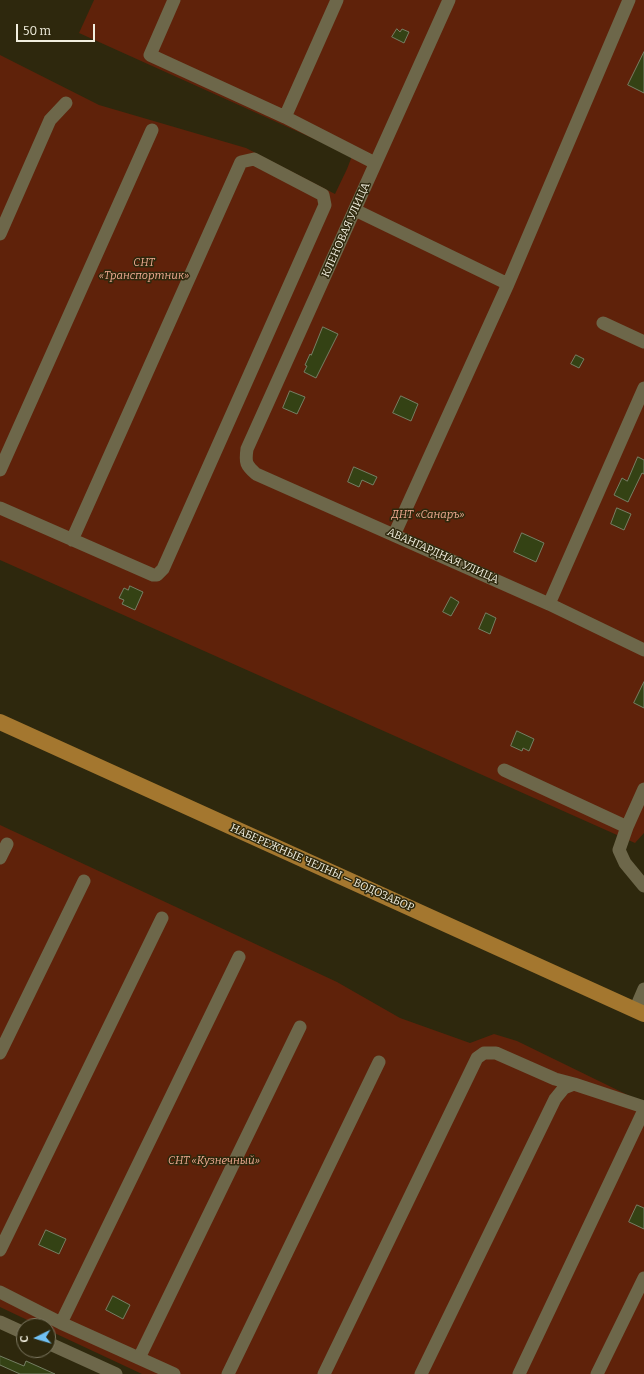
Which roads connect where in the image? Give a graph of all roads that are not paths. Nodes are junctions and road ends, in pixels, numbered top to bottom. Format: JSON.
{"nodes":[{"id":1,"x":174,"y":0,"type":"edge"},
{"id":2,"x":337,"y":0,"type":"edge"},
{"id":3,"x":449,"y":0,"type":"edge"},
{"id":4,"x":629,"y":0,"type":"edge"},
{"id":5,"x":66,"y":103,"type":"dead end"},
{"id":6,"x":285,"y":117,"type":"junction"},
{"id":7,"x":152,"y":130,"type":"dead end"},
{"id":8,"x":375,"y":163,"type":"junction"},
{"id":9,"x":355,"y":210,"type":"junction"},
{"id":10,"x":0,"y":234,"type":"edge"},
{"id":11,"x":508,"y":284,"type":"junction"},
{"id":12,"x":603,"y":323,"type":"dead end"},
{"id":13,"x":644,"y":342,"type":"edge"},
{"id":14,"x":644,"y":388,"type":"edge"},
{"id":15,"x":245,"y":460,"type":"joint"},
{"id":16,"x":0,"y":470,"type":"edge"},
{"id":17,"x":0,"y":508,"type":"edge"},
{"id":18,"x":394,"y":535,"type":"junction"},
{"id":19,"x":72,"y":540,"type":"junction"},
{"id":20,"x":549,"y":604,"type":"junction"},
{"id":21,"x":644,"y":650,"type":"edge"},
{"id":22,"x":0,"y":722,"type":"edge"},
{"id":23,"x":504,"y":770,"type":"dead end"},
{"id":24,"x":644,"y":789,"type":"edge"},
{"id":25,"x":627,"y":827,"type":"junction"},
{"id":26,"x":7,"y":844,"type":"dead end"},
{"id":27,"x":0,"y":858,"type":"edge"},
{"id":28,"x":84,"y":881,"type":"dead end"},
{"id":29,"x":644,"y":886,"type":"edge"},
{"id":30,"x":162,"y":918,"type":"dead end"},
{"id":31,"x":239,"y":957,"type":"dead end"},
{"id":32,"x":644,"y":989,"type":"edge"},
{"id":33,"x":640,"y":1012,"type":"edge"},
{"id":34,"x":300,"y":1027,"type":"dead end"},
{"id":35,"x":0,"y":1053,"type":"edge"},
{"id":36,"x":379,"y":1062,"type":"dead end"},
{"id":37,"x":574,"y":1084,"type":"junction"},
{"id":38,"x":644,"y":1107,"type":"edge"},
{"id":39,"x":644,"y":1110,"type":"edge"},
{"id":40,"x":0,"y":1250,"type":"edge"},
{"id":41,"x":644,"y":1278,"type":"edge"},
{"id":42,"x":0,"y":1292,"type":"edge"},
{"id":43,"x":0,"y":1322,"type":"edge"},
{"id":44,"x":62,"y":1323,"type":"junction"},
{"id":45,"x":16,"y":1329,"type":"edge"},
{"id":46,"x":56,"y":1348,"type":"edge"},
{"id":47,"x":139,"y":1358,"type":"junction"},
{"id":48,"x":116,"y":1374,"type":"edge"},
{"id":49,"x":174,"y":1374,"type":"edge"},
{"id":50,"x":228,"y":1374,"type":"edge"},
{"id":51,"x":324,"y":1374,"type":"edge"},
{"id":52,"x":421,"y":1374,"type":"edge"},
{"id":53,"x":519,"y":1374,"type":"edge"},
{"id":54,"x":597,"y":1374,"type":"edge"}],
"edges":[{"from":1,"to":6,"type":"street"},
{"from":2,"to":6,"type":"street"},
{"from":3,"to":8,"type":"street","name":"КЛЕНОВАЯ УЛИЦА"},
{"from":4,"to":11,"type":"street"},
{"from":5,"to":10,"type":"street"},
{"from":6,"to":8,"type":"street"},
{"from":7,"to":16,"type":"street"},
{"from":8,"to":9,"type":"street","name":"КЛЕНОВАЯ УЛИЦА"},
{"from":9,"to":11,"type":"street"},
{"from":9,"to":15,"type":"street","name":"КЛЕНОВАЯ УЛИЦА"},
{"from":11,"to":18,"type":"street"},
{"from":12,"to":13,"type":"street"},
{"from":14,"to":20,"type":"street"},
{"from":15,"to":18,"type":"street","name":"АВАНГАРДНАЯ УЛИЦА"},
{"from":17,"to":19,"type":"street"},
{"from":18,"to":20,"type":"street","name":"АВАНГАРДНАЯ УЛИЦА"},
{"from":19,"to":19,"type":"street"},
{"from":20,"to":21,"type":"street","name":"АВАНГАРДНАЯ УЛИЦА"},
{"from":22,"to":33,"type":"main road","name":"НАБЕРЕЖНЫЕ ЧЕЛНЫ — ВОДОЗАБОР"},
{"from":23,"to":25,"type":"street"},
{"from":24,"to":25,"type":"street"},
{"from":25,"to":29,"type":"street"},
{"from":26,"to":27,"type":"street"},
{"from":28,"to":35,"type":"street"},
{"from":30,"to":40,"type":"street"},
{"from":31,"to":44,"type":"street"},
{"from":32,"to":33,"type":"street"},
{"from":34,"to":47,"type":"street"},
{"from":36,"to":50,"type":"street"},
{"from":37,"to":38,"type":"street"},
{"from":37,"to":51,"type":"street"},
{"from":37,"to":52,"type":"street"},
{"from":39,"to":53,"type":"street"},
{"from":41,"to":54,"type":"street"},
{"from":42,"to":44,"type":"street"},
{"from":43,"to":45,"type":"street"},
{"from":44,"to":47,"type":"street"},
{"from":46,"to":48,"type":"street"},
{"from":47,"to":49,"type":"street"}]}
